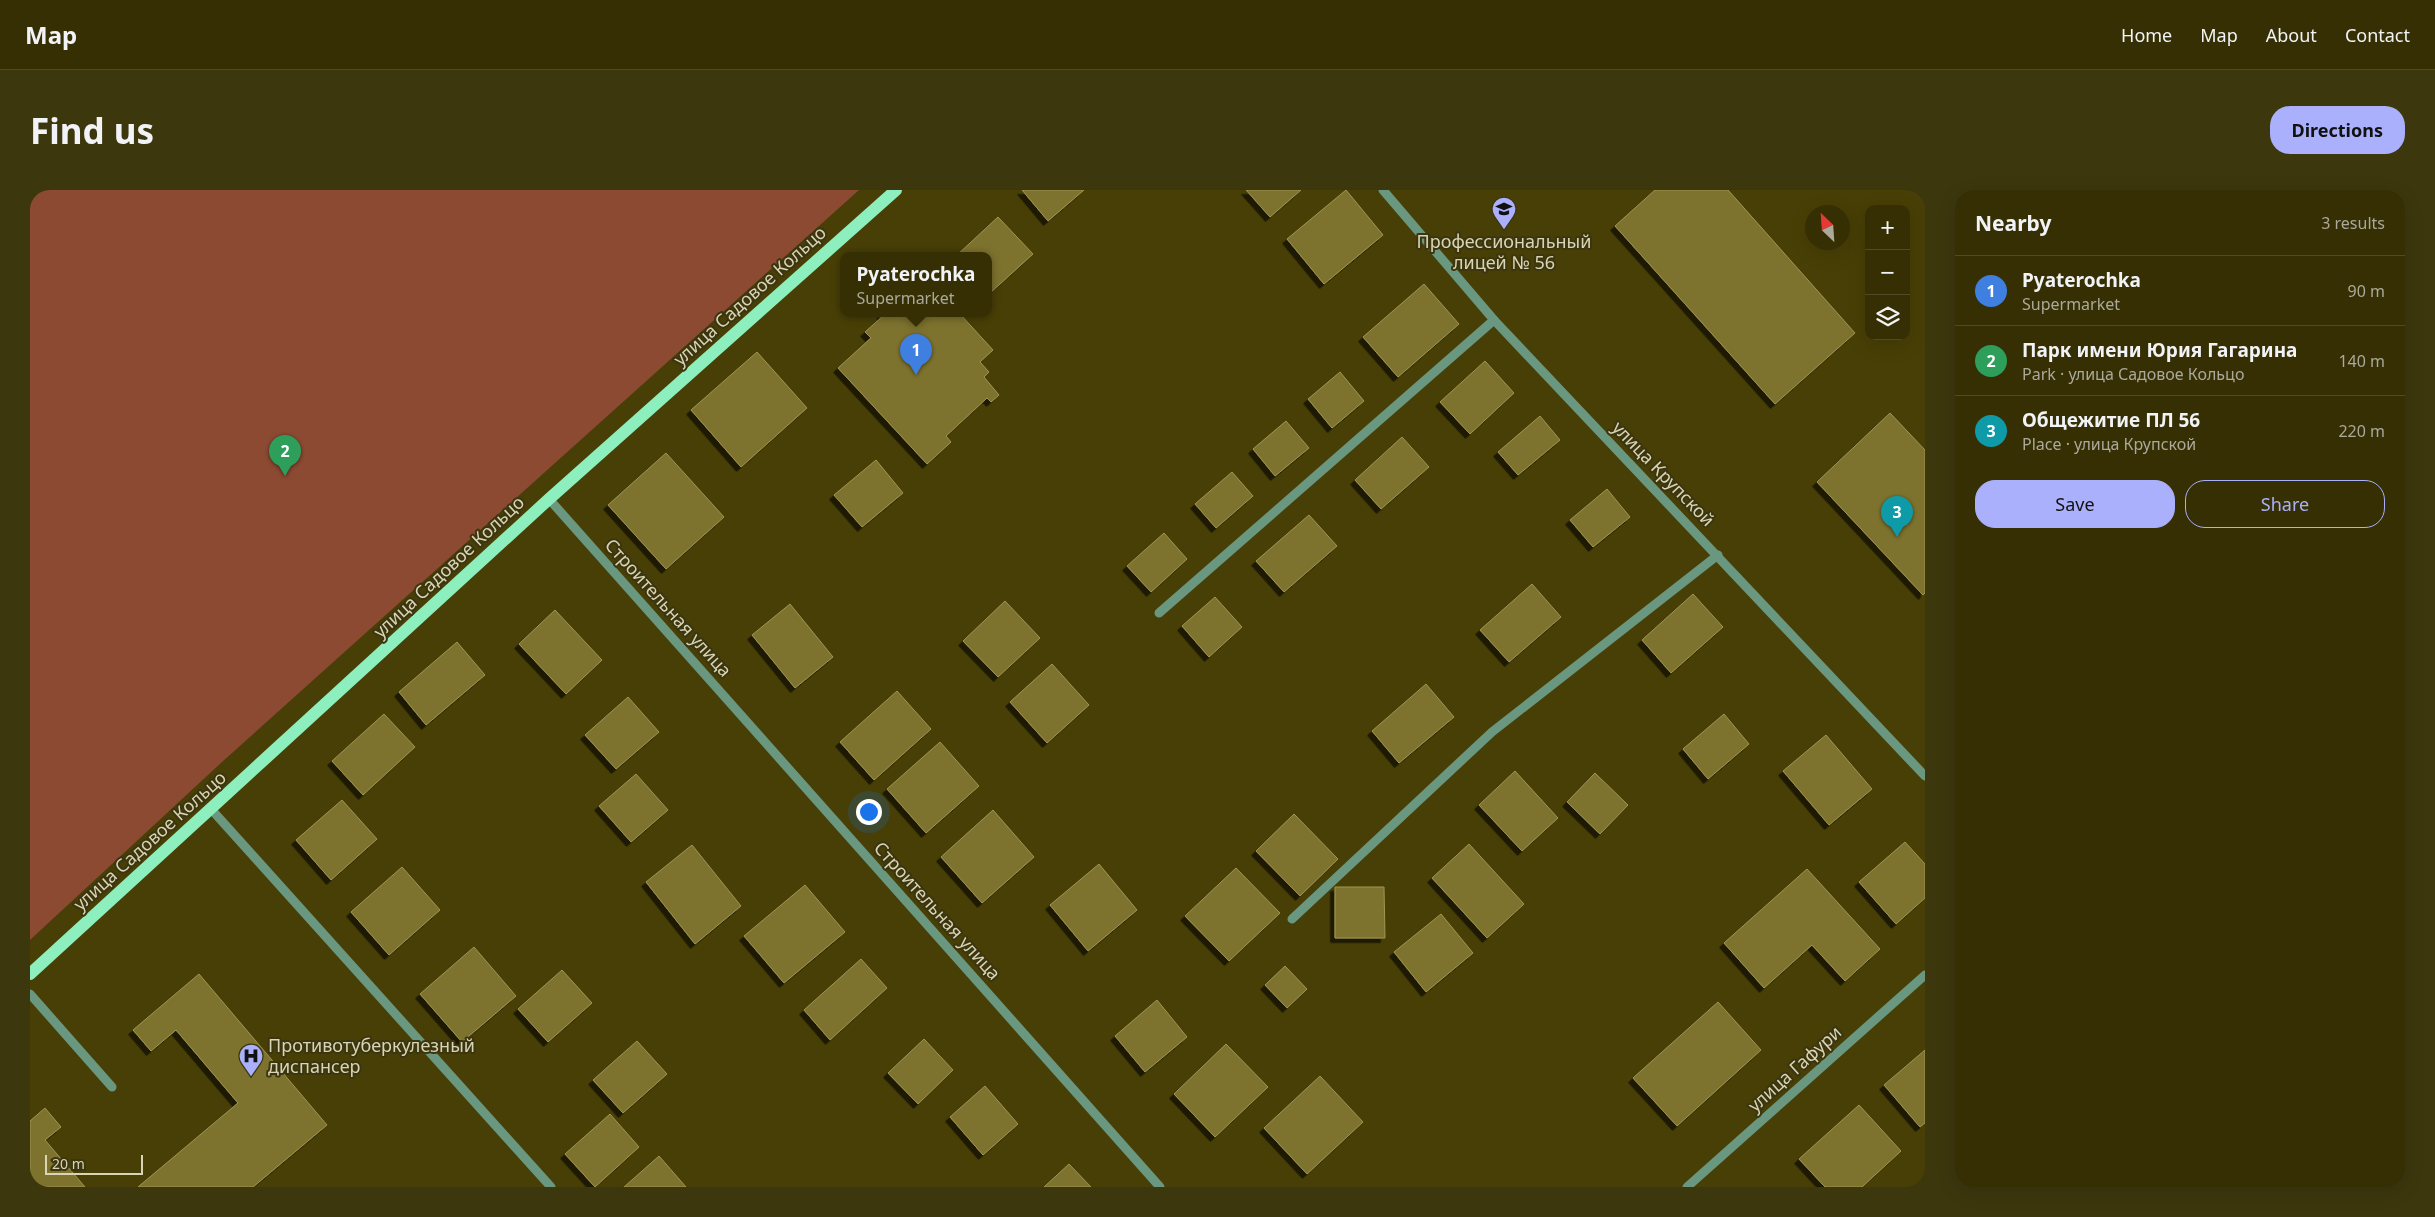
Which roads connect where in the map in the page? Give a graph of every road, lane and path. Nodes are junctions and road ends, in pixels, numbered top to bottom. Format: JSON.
{"nodes":[{"id":1,"x":896,"y":190,"type":"edge"},
{"id":2,"x":1383,"y":190,"type":"edge"},
{"id":3,"x":1494,"y":320,"type":"junction"},
{"id":4,"x":549,"y":499,"type":"junction"},
{"id":5,"x":1718,"y":555,"type":"junction"},
{"id":6,"x":1159,"y":613,"type":"dead end"},
{"id":7,"x":1925,"y":776,"type":"edge"},
{"id":8,"x":211,"y":809,"type":"junction"},
{"id":9,"x":1292,"y":919,"type":"dead end"},
{"id":10,"x":30,"y":974,"type":"edge"},
{"id":11,"x":1925,"y":975,"type":"edge"},
{"id":12,"x":30,"y":994,"type":"edge"},
{"id":13,"x":112,"y":1087,"type":"dead end"},
{"id":14,"x":551,"y":1187,"type":"edge"},
{"id":15,"x":1160,"y":1187,"type":"edge"},
{"id":16,"x":1687,"y":1187,"type":"edge"}],
"edges":[{"from":1,"to":4,"type":"main road","name":"улица Садовое Кольцо"},
{"from":2,"to":3,"type":"street","name":"улица Крупской"},
{"from":3,"to":5,"type":"street","name":"улица Крупской"},
{"from":3,"to":6,"type":"street"},
{"from":4,"to":8,"type":"main road","name":"улица Садовое Кольцо"},
{"from":4,"to":15,"type":"street","name":"Строительная улица"},
{"from":5,"to":7,"type":"street","name":"улица Крупской"},
{"from":5,"to":9,"type":"street"},
{"from":8,"to":10,"type":"main road","name":"улица Садовое Кольцо"},
{"from":8,"to":14,"type":"street"},
{"from":11,"to":16,"type":"street","name":"улица Гафури"},
{"from":12,"to":13,"type":"street"}]}
